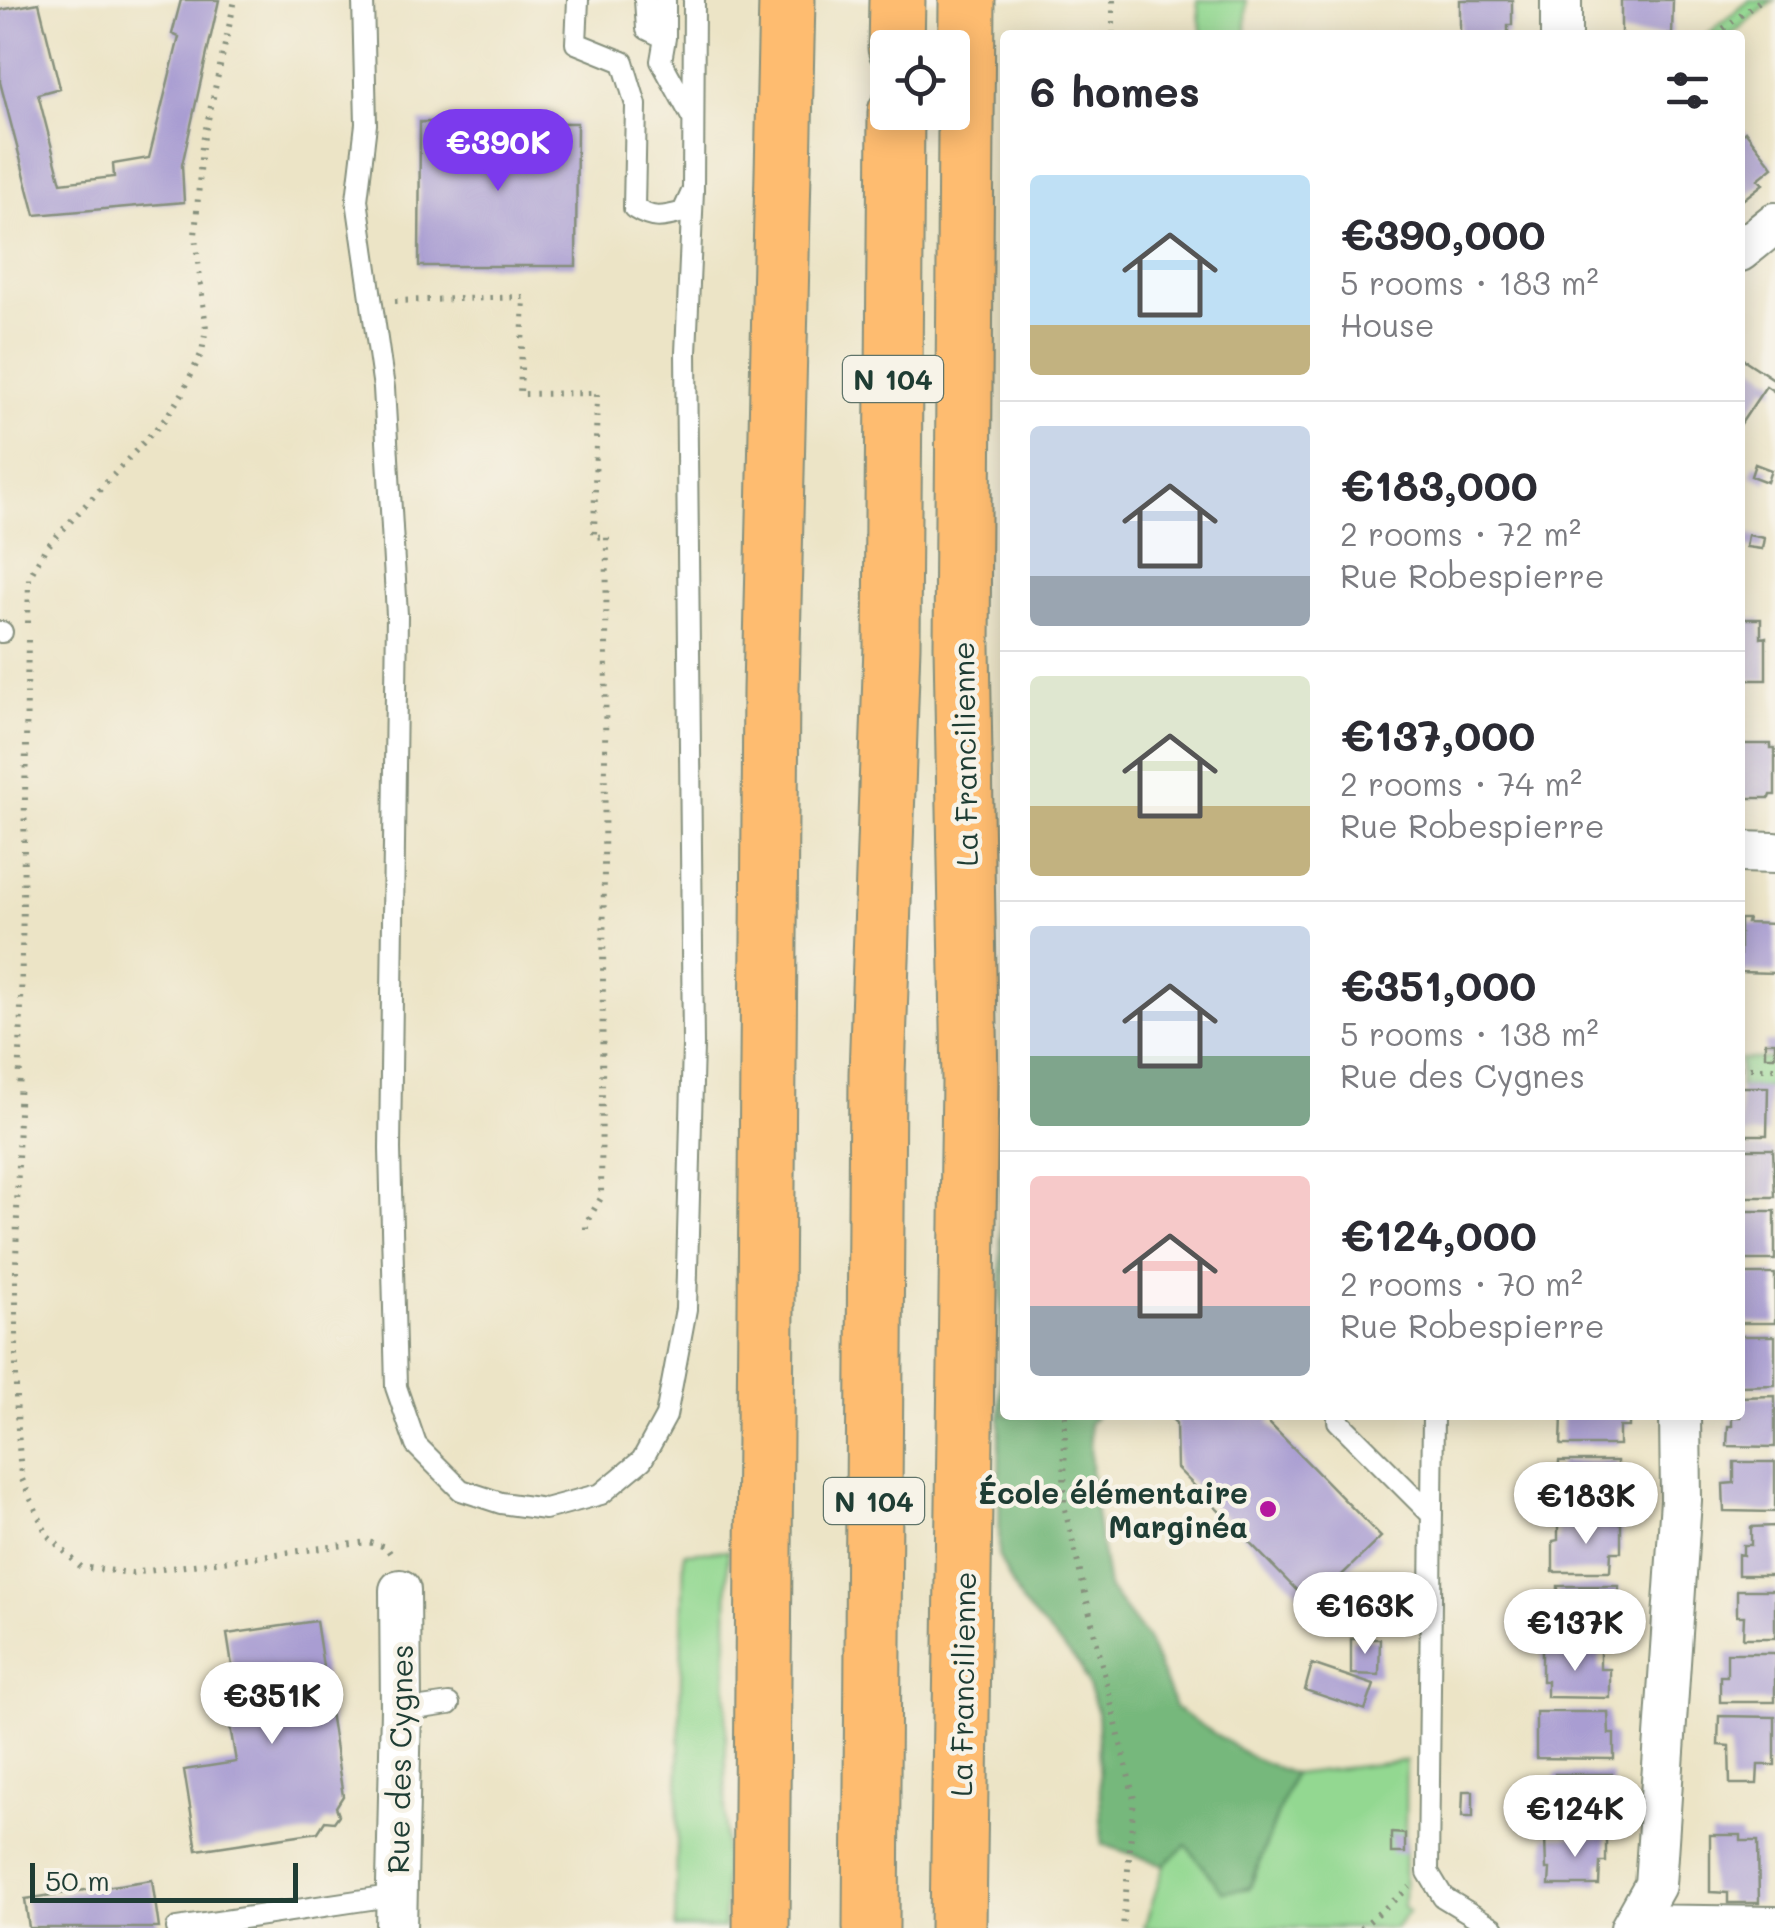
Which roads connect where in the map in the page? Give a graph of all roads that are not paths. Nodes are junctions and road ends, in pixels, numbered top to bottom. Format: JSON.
{"nodes":[{"id":1,"x":362,"y":0,"type":"edge"},
{"id":2,"x":578,"y":0,"type":"edge"},
{"id":3,"x":645,"y":0,"type":"edge"},
{"id":4,"x":665,"y":0,"type":"edge"},
{"id":5,"x":694,"y":0,"type":"edge"},
{"id":6,"x":774,"y":0,"type":"edge"},
{"id":7,"x":787,"y":0,"type":"edge"},
{"id":8,"x":897,"y":0,"type":"edge"},
{"id":9,"x":967,"y":0,"type":"edge"},
{"id":10,"x":1561,"y":0,"type":"edge"},
{"id":11,"x":896,"y":30,"type":"edge"},
{"id":12,"x":1561,"y":30,"type":"edge"},
{"id":13,"x":666,"y":38,"type":"junction"},
{"id":14,"x":785,"y":104,"type":"junction"},
{"id":15,"x":694,"y":123,"type":"junction"},
{"id":16,"x":896,"y":130,"type":"edge"},
{"id":17,"x":693,"y":190,"type":"junction"},
{"id":18,"x":1775,"y":223,"type":"edge"},
{"id":19,"x":1745,"y":247,"type":"edge"},
{"id":20,"x":1745,"y":852,"type":"edge"},
{"id":21,"x":1775,"y":853,"type":"edge"},
{"id":22,"x":1338,"y":1420,"type":"edge"},
{"id":23,"x":1433,"y":1420,"type":"edge"},
{"id":24,"x":1680,"y":1420,"type":"edge"},
{"id":25,"x":1432,"y":1514,"type":"junction"},
{"id":26,"x":400,"y":1590,"type":"road end"},
{"id":27,"x":449,"y":1704,"type":"dead end"},
{"id":28,"x":401,"y":1711,"type":"junction"},
{"id":29,"x":397,"y":1912,"type":"edge"},
{"id":30,"x":1632,"y":1926,"type":"edge"},
{"id":31,"x":1775,"y":1927,"type":"edge"},
{"id":32,"x":177,"y":1928,"type":"edge"},
{"id":33,"x":761,"y":1928,"type":"edge"},
{"id":34,"x":872,"y":1928,"type":"edge"},
{"id":35,"x":958,"y":1928,"type":"edge"},
{"id":36,"x":1494,"y":1928,"type":"edge"}],
"edges":[{"from":1,"to":17,"type":"lane"},
{"from":2,"to":17,"type":"lane"},
{"from":3,"to":13,"type":"lane"},
{"from":4,"to":13,"type":"lane"},
{"from":5,"to":15,"type":"lane"},
{"from":6,"to":14,"type":"highway"},
{"from":7,"to":14,"type":"highway"},
{"from":8,"to":11,"type":"highway"},
{"from":9,"to":35,"type":"highway","name":"La Francilienne","number":"N 104"},
{"from":10,"to":12,"type":"street"},
{"from":13,"to":15,"type":"lane"},
{"from":14,"to":33,"type":"highway"},
{"from":15,"to":17,"type":"lane"},
{"from":16,"to":34,"type":"highway","number":"N 104"},
{"from":18,"to":19,"type":"street"},
{"from":20,"to":21,"type":"street"},
{"from":22,"to":25,"type":"lane"},
{"from":23,"to":25,"type":"lane"},
{"from":24,"to":30,"type":"street"},
{"from":25,"to":36,"type":"lane"},
{"from":26,"to":28,"type":"street","name":"Rue des Cygnes"},
{"from":27,"to":28,"type":"lane"},
{"from":28,"to":29,"type":"street","name":"Rue des Cygnes"},
{"from":29,"to":32,"type":"lane"},
{"from":30,"to":31,"type":"street"}]}
